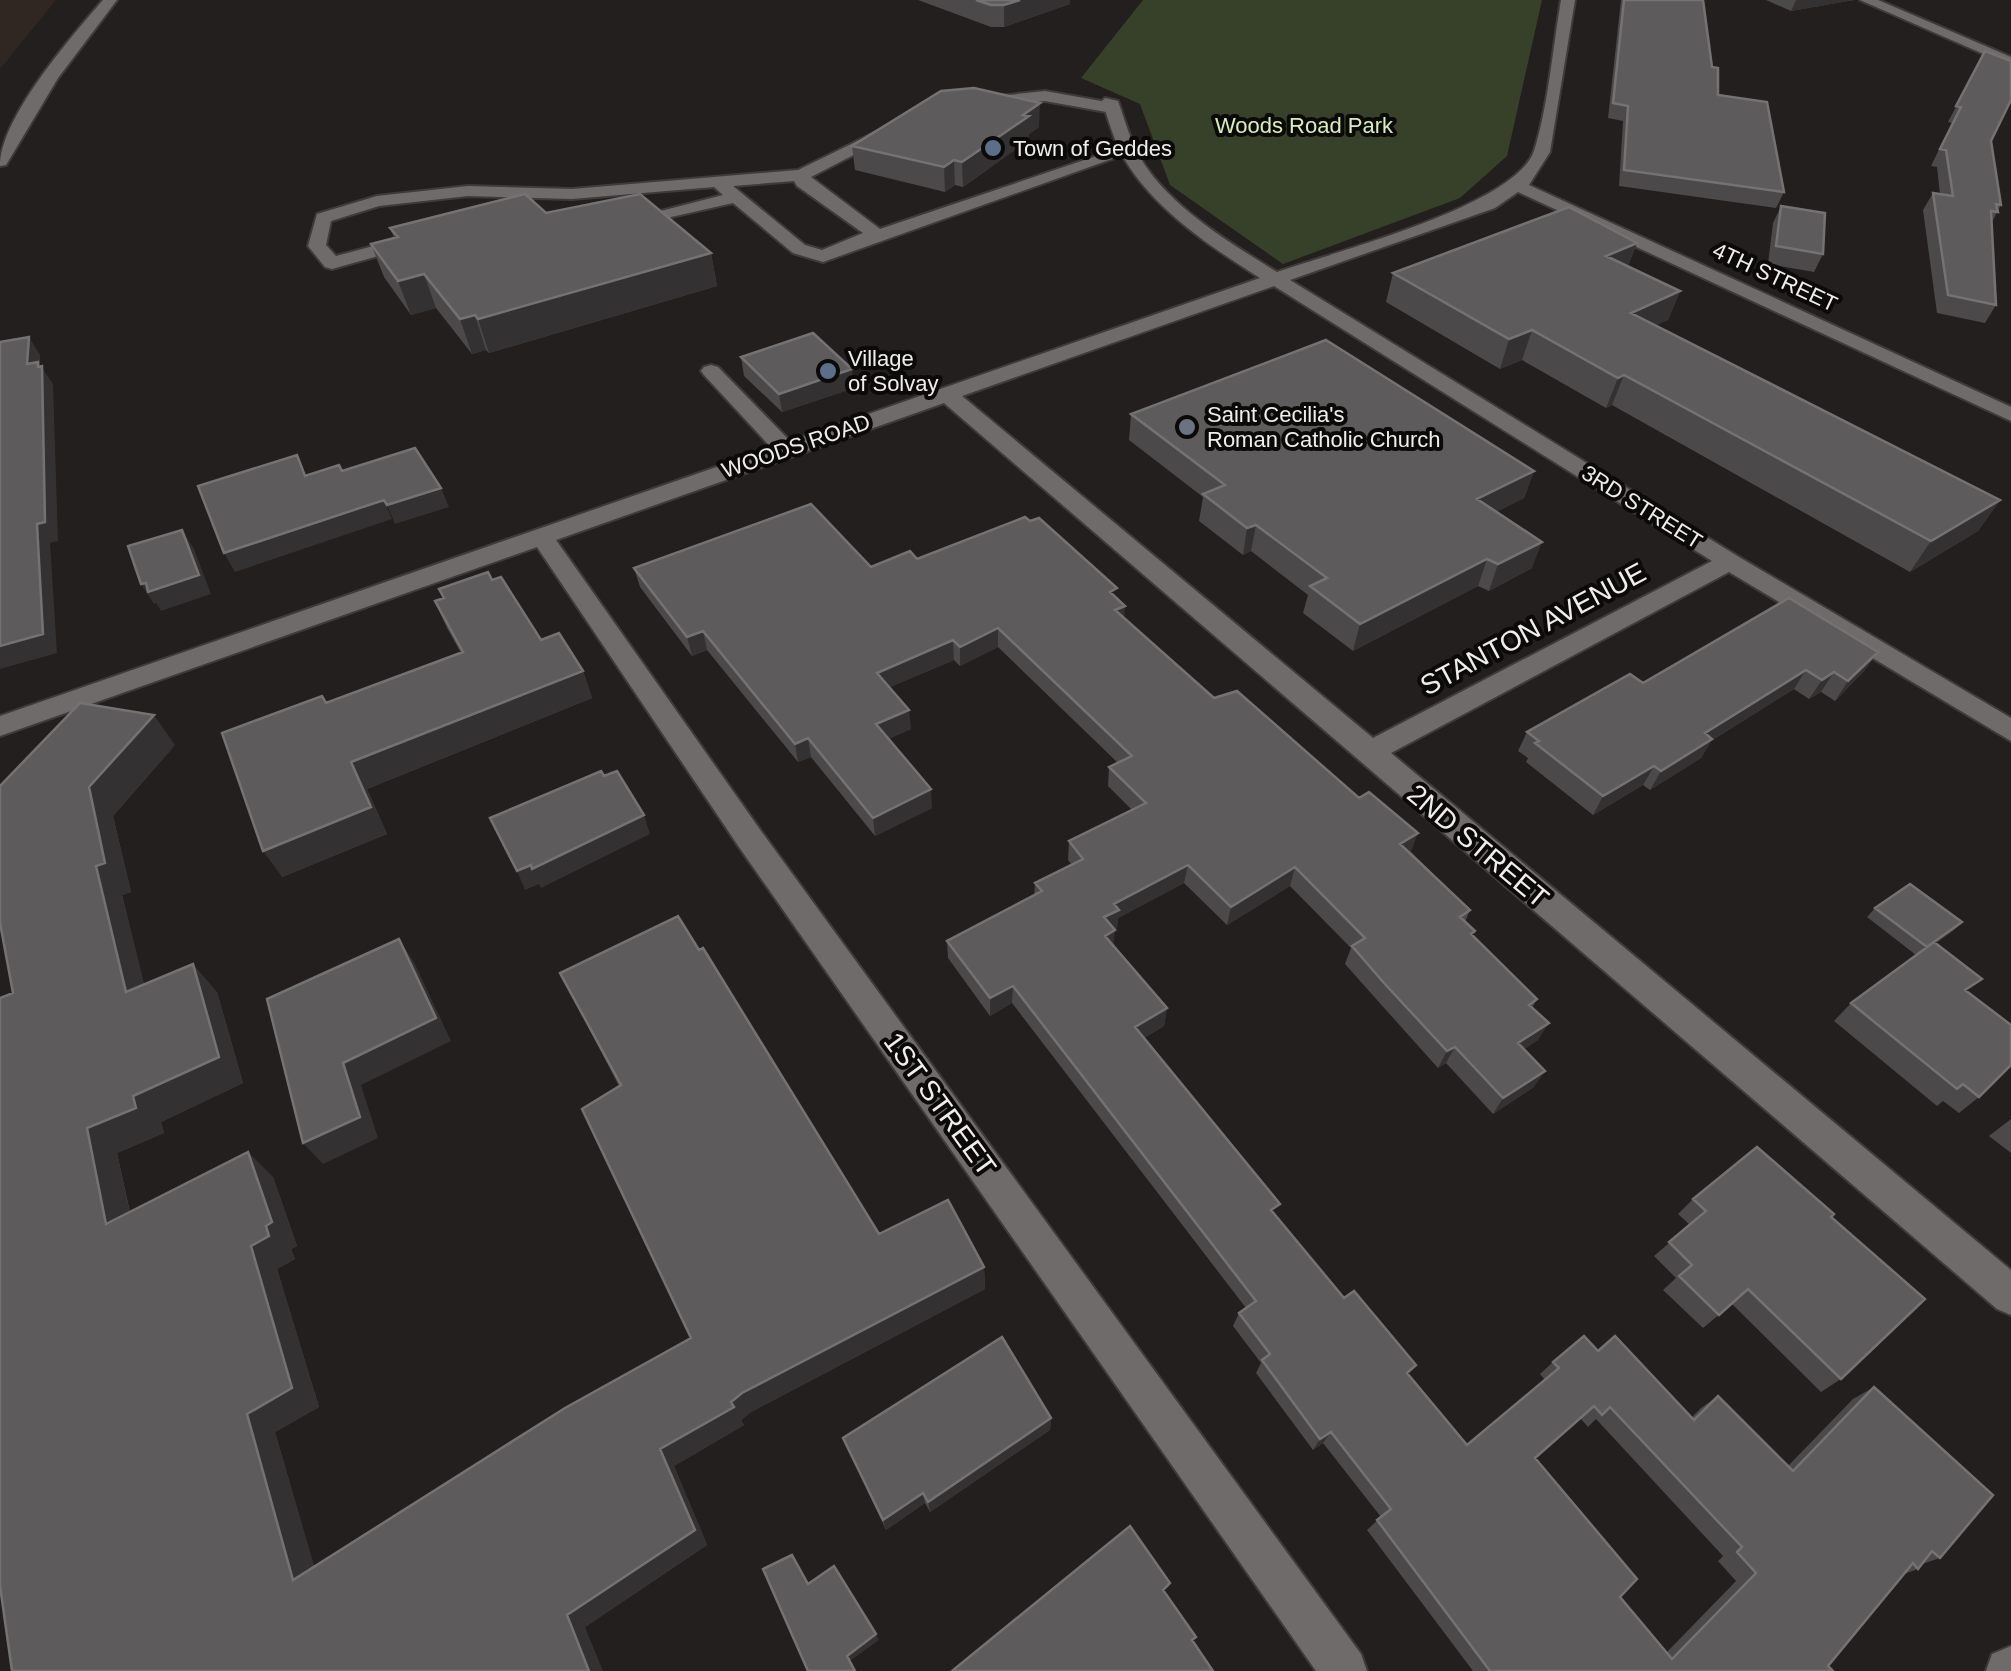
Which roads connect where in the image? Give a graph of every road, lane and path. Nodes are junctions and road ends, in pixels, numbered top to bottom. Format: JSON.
{"nodes":[{"id":1,"x":110,"y":0,"type":"edge"},
{"id":2,"x":1568,"y":0,"type":"edge"},
{"id":3,"x":1867,"y":0,"type":"edge"},
{"id":4,"x":2011,"y":62,"type":"edge"},
{"id":5,"x":969,"y":104,"type":"edge"},
{"id":6,"x":899,"y":125,"type":"edge"},
{"id":7,"x":1128,"y":150,"type":"junction"},
{"id":8,"x":0,"y":161,"type":"edge"},
{"id":9,"x":802,"y":175,"type":"junction"},
{"id":10,"x":718,"y":182,"type":"junction"},
{"id":11,"x":1518,"y":186,"type":"junction"},
{"id":12,"x":532,"y":193,"type":"junction"},
{"id":13,"x":736,"y":197,"type":"junction"},
{"id":14,"x":510,"y":213,"type":"edge"},
{"id":15,"x":612,"y":225,"type":"edge"},
{"id":16,"x":438,"y":233,"type":"edge"},
{"id":17,"x":876,"y":234,"type":"junction"},
{"id":18,"x":1276,"y":278,"type":"junction"},
{"id":19,"x":711,"y":371,"type":"dead end"},
{"id":20,"x":2011,"y":390,"type":"edge"},
{"id":21,"x":946,"y":394,"type":"junction"},
{"id":22,"x":1988,"y":404,"type":"junction"},
{"id":23,"x":2011,"y":415,"type":"edge"},
{"id":24,"x":786,"y":450,"type":"junction"},
{"id":25,"x":541,"y":534,"type":"junction"},
{"id":26,"x":1730,"y":562,"type":"junction"},
{"id":27,"x":0,"y":726,"type":"edge"},
{"id":28,"x":2011,"y":731,"type":"edge"},
{"id":29,"x":1368,"y":754,"type":"junction"},
{"id":30,"x":2011,"y":1294,"type":"edge"},
{"id":31,"x":1344,"y":1671,"type":"edge"}],
"edges":[{"from":1,"to":8,"type":"street"},
{"from":2,"to":11,"type":"street"},
{"from":3,"to":4,"type":"street"},
{"from":5,"to":7,"type":"street","name":"3RD STREET"},
{"from":6,"to":9,"type":"street"},
{"from":7,"to":17,"type":"street"},
{"from":7,"to":18,"type":"street","name":"3RD STREET"},
{"from":9,"to":10,"type":"street"},
{"from":9,"to":17,"type":"street"},
{"from":10,"to":12,"type":"street"},
{"from":10,"to":13,"type":"street"},
{"from":11,"to":18,"type":"street","name":"WOODS ROAD"},
{"from":11,"to":22,"type":"street","name":"4TH STREET"},
{"from":12,"to":14,"type":"street"},
{"from":12,"to":16,"type":"street"},
{"from":13,"to":15,"type":"street"},
{"from":13,"to":17,"type":"street"},
{"from":18,"to":21,"type":"street","name":"WOODS ROAD"},
{"from":18,"to":26,"type":"street","name":"3RD STREET"},
{"from":19,"to":24,"type":"street"},
{"from":20,"to":22,"type":"street"},
{"from":21,"to":24,"type":"street","name":"WOODS ROAD"},
{"from":21,"to":29,"type":"street","name":"2ND STREET"},
{"from":22,"to":23,"type":"street","name":"4TH STREET"},
{"from":24,"to":25,"type":"street","name":"WOODS ROAD"},
{"from":25,"to":27,"type":"street","name":"WOODS ROAD"},
{"from":25,"to":31,"type":"street","name":"1ST STREET"},
{"from":26,"to":28,"type":"street","name":"3RD STREET"},
{"from":26,"to":29,"type":"street","name":"STANTON AVENUE"},
{"from":29,"to":30,"type":"street","name":"2ND STREET"}]}
